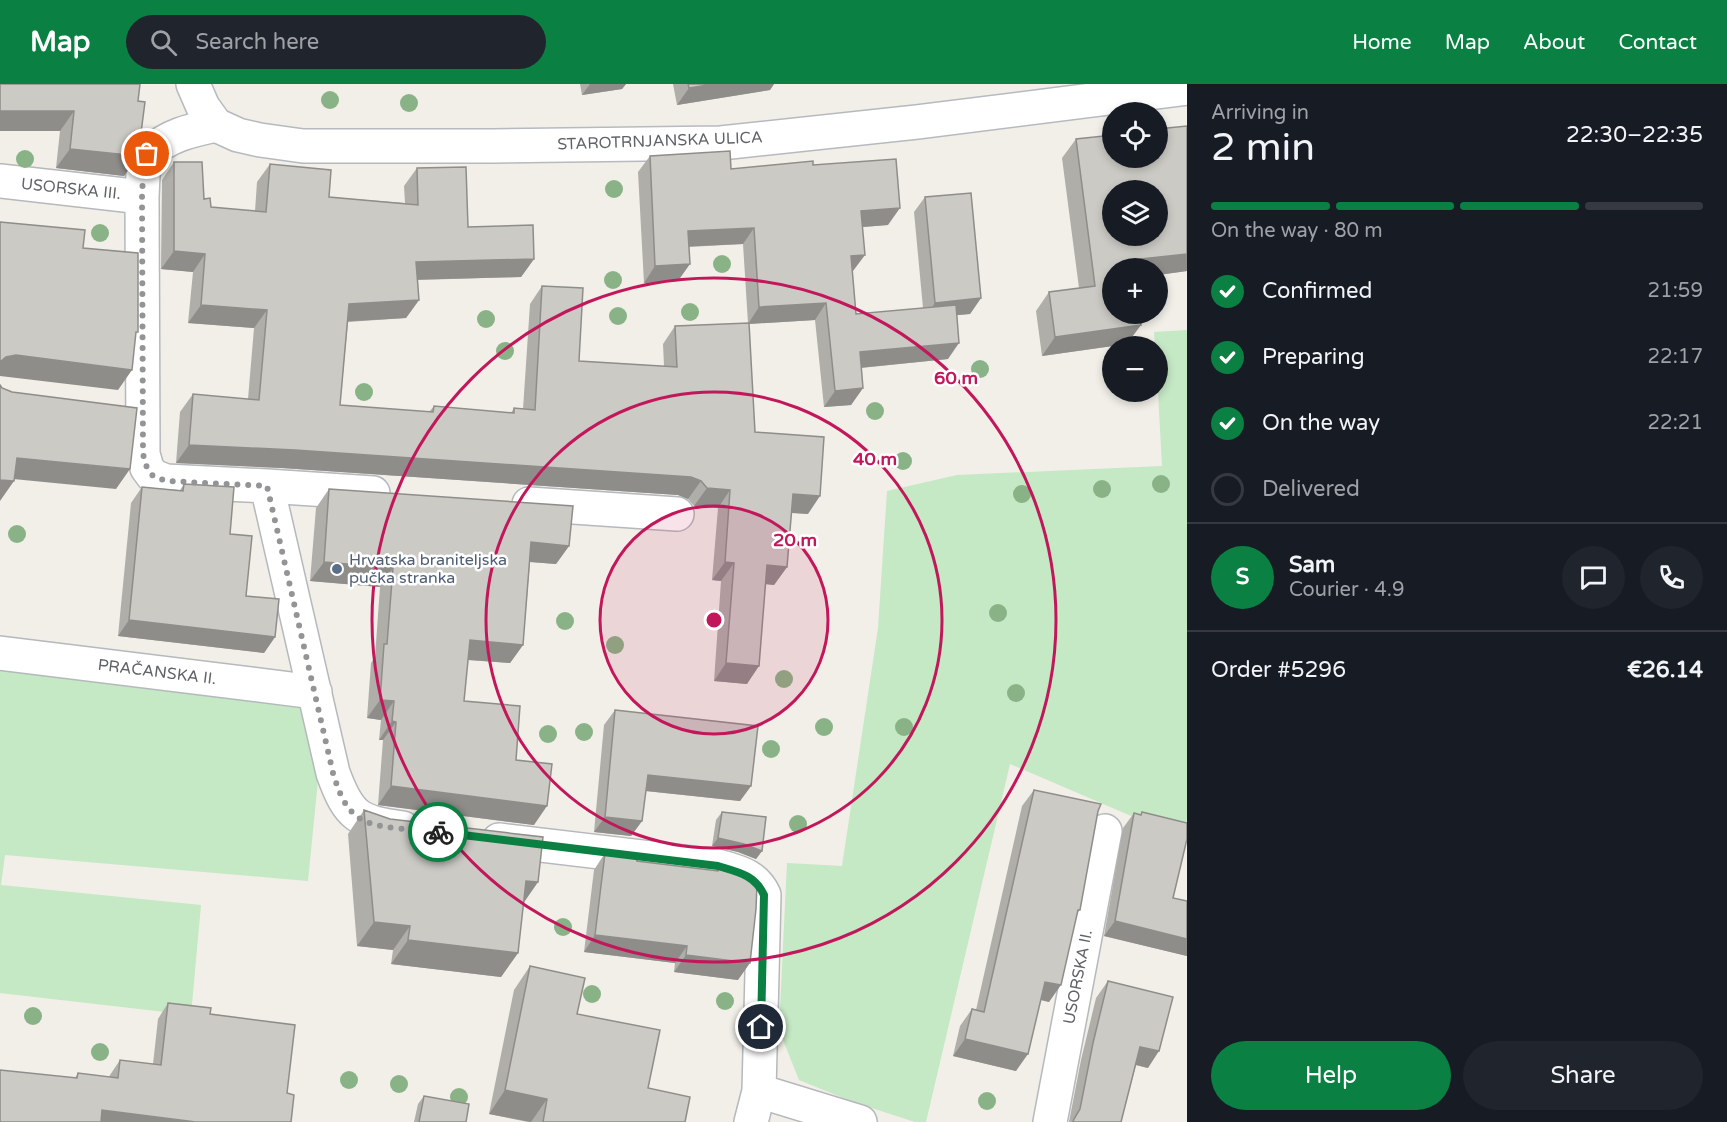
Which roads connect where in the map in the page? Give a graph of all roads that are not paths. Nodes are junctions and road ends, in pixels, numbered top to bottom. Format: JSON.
{"nodes":[{"id":1,"x":193,"y":84,"type":"edge"},
{"id":2,"x":1187,"y":88,"type":"edge"},
{"id":3,"x":216,"y":124,"type":"junction"},
{"id":4,"x":0,"y":181,"type":"edge"},
{"id":5,"x":142,"y":197,"type":"junction"},
{"id":6,"x":267,"y":486,"type":"junction"},
{"id":7,"x":408,"y":495,"type":"edge"},
{"id":8,"x":501,"y":502,"type":"edge"},
{"id":9,"x":677,"y":514,"type":"dead end"},
{"id":10,"x":0,"y":653,"type":"edge"},
{"id":11,"x":315,"y":692,"type":"junction"},
{"id":12,"x":434,"y":831,"type":"edge"},
{"id":13,"x":1105,"y":831,"type":"dead end"},
{"id":14,"x":470,"y":836,"type":"edge"},
{"id":15,"x":759,"y":1091,"type":"junction"},
{"id":16,"x":751,"y":1122,"type":"edge"},
{"id":17,"x":860,"y":1122,"type":"edge"},
{"id":18,"x":1050,"y":1122,"type":"edge"}],
"edges":[{"from":1,"to":3,"type":"street"},
{"from":2,"to":3,"type":"street","name":"STAROTRNJANSKA ULICA"},
{"from":3,"to":5,"type":"street"},
{"from":4,"to":5,"type":"street","name":"USORSKA III."},
{"from":5,"to":6,"type":"street"},
{"from":6,"to":7,"type":"street"},
{"from":6,"to":11,"type":"street"},
{"from":8,"to":9,"type":"street"},
{"from":10,"to":11,"type":"street","name":"PRAČANSKA II."},
{"from":11,"to":12,"type":"street"},
{"from":13,"to":18,"type":"street","name":"USORSKA II."},
{"from":14,"to":15,"type":"street"},
{"from":15,"to":16,"type":"street"},
{"from":15,"to":17,"type":"street"}]}
